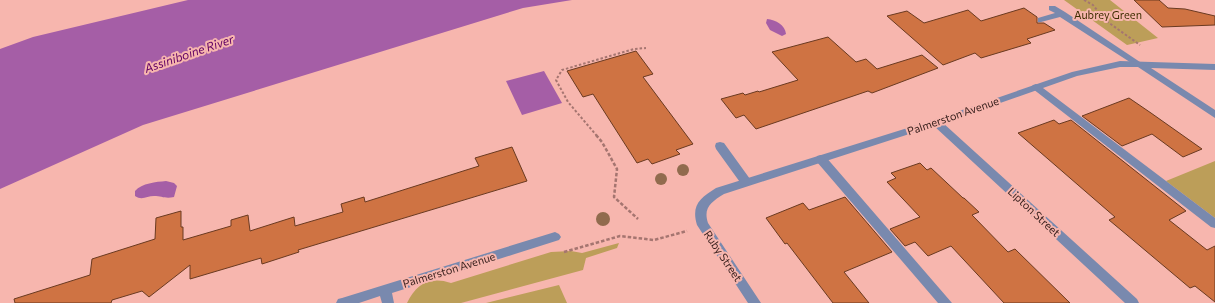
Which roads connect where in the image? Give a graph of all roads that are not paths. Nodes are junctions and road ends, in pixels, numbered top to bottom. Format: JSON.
{"nodes":[{"id":1,"x":1052,"y":8,"type":"dead end"},
{"id":2,"x":1062,"y":14,"type":"junction"},
{"id":3,"x":1041,"y":20,"type":"dead end"},
{"id":4,"x":1139,"y":64,"type":"junction"},
{"id":5,"x":1215,"y":67,"type":"edge"},
{"id":6,"x":1036,"y":87,"type":"junction"},
{"id":7,"x":1215,"y":115,"type":"edge"},
{"id":8,"x":936,"y":122,"type":"junction"},
{"id":9,"x":720,"y":146,"type":"dead end"},
{"id":10,"x":821,"y":159,"type":"junction"},
{"id":11,"x":746,"y":182,"type":"junction"},
{"id":12,"x":701,"y":206,"type":"joint"},
{"id":13,"x":1215,"y":224,"type":"edge"},
{"id":14,"x":555,"y":237,"type":"dead end"},
{"id":15,"x":385,"y":290,"type":"junction"},
{"id":16,"x":342,"y":303,"type":"edge"},
{"id":17,"x":388,"y":303,"type":"edge"},
{"id":18,"x":754,"y":303,"type":"edge"},
{"id":19,"x":946,"y":303,"type":"edge"},
{"id":20,"x":1132,"y":303,"type":"edge"}],
"edges":[{"from":1,"to":2,"type":"street"},
{"from":2,"to":3,"type":"street"},
{"from":2,"to":4,"type":"street"},
{"from":4,"to":5,"type":"street","name":"Palmerston Avenue"},
{"from":4,"to":6,"type":"street","name":"Palmerston Avenue"},
{"from":4,"to":7,"type":"street"},
{"from":6,"to":8,"type":"street","name":"Palmerston Avenue"},
{"from":6,"to":13,"type":"street"},
{"from":8,"to":10,"type":"street","name":"Palmerston Avenue"},
{"from":8,"to":20,"type":"street","name":"Lipton Street"},
{"from":9,"to":11,"type":"street"},
{"from":10,"to":11,"type":"street","name":"Palmerston Avenue"},
{"from":10,"to":19,"type":"street"},
{"from":11,"to":12,"type":"street","name":"Palmerston Avenue"},
{"from":12,"to":18,"type":"street","name":"Ruby Street"},
{"from":14,"to":15,"type":"street","name":"Palmerston Avenue"},
{"from":15,"to":16,"type":"street","name":"Palmerston Avenue"},
{"from":15,"to":17,"type":"street"}]}
